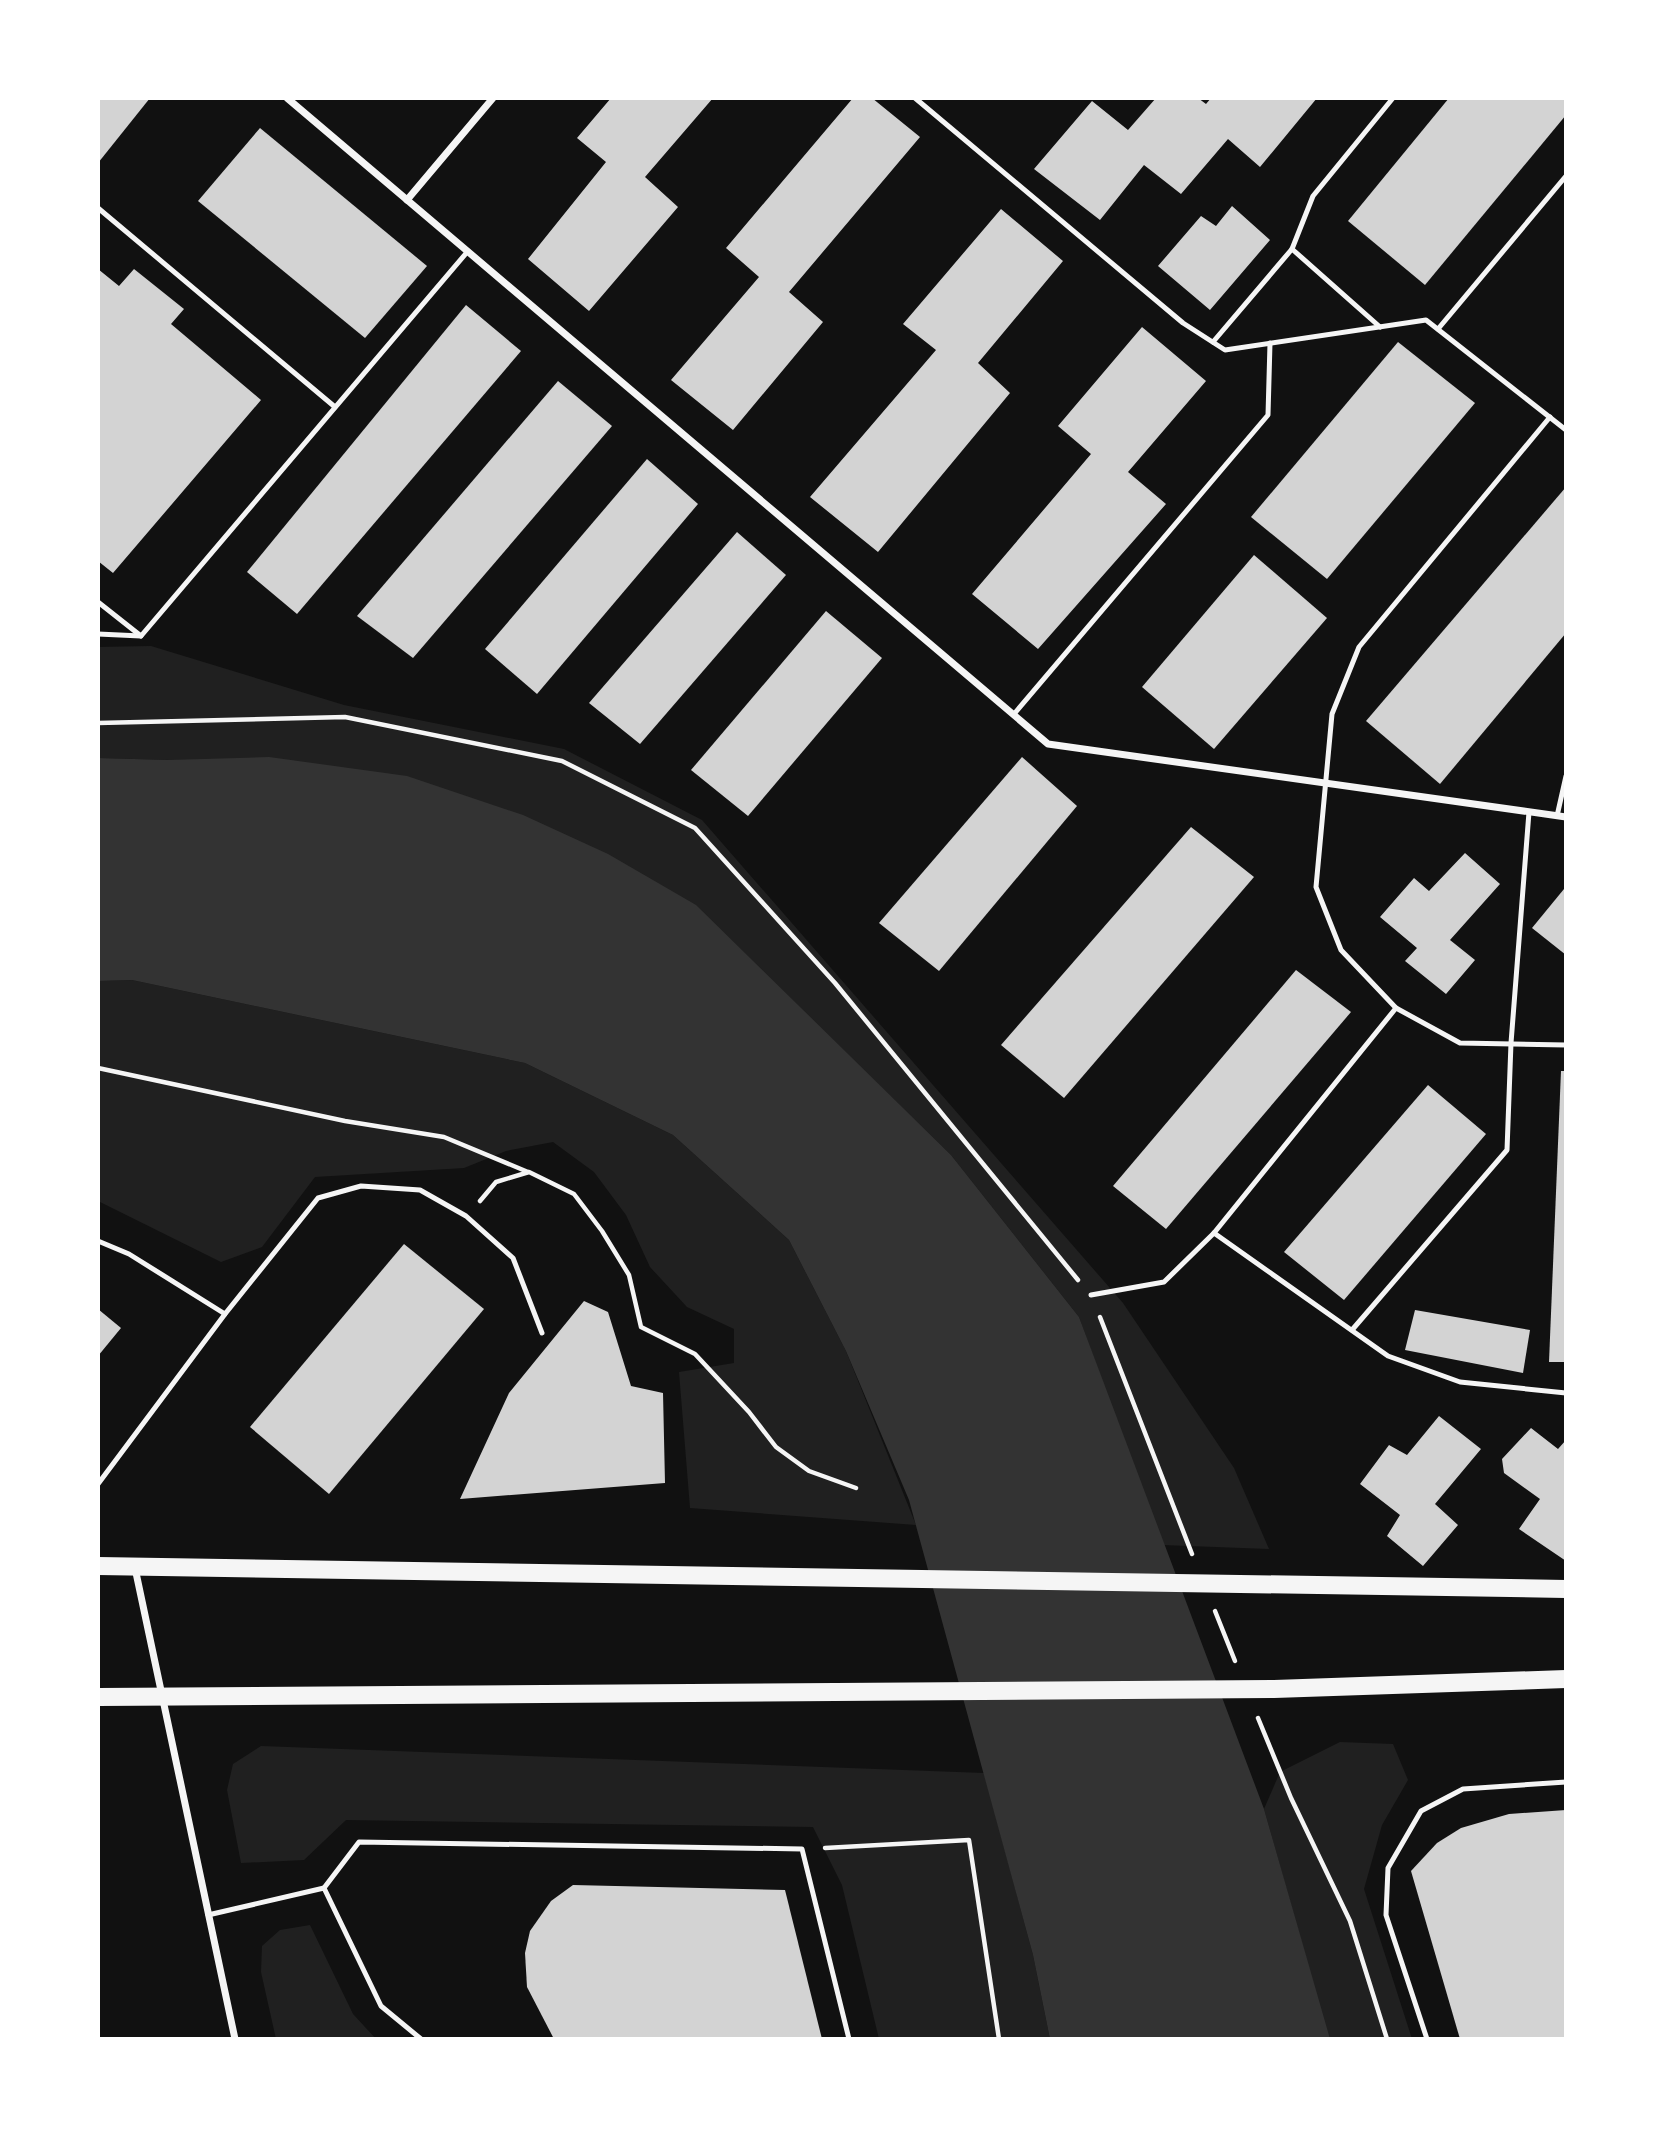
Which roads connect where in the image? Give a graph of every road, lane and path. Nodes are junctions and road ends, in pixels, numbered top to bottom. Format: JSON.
{"nodes":[{"id":1,"x":287,"y":98,"type":"edge"},
{"id":2,"x":493,"y":98,"type":"edge"},
{"id":3,"x":915,"y":98,"type":"edge"},
{"id":4,"x":1393,"y":98,"type":"edge"},
{"id":5,"x":1566,"y":176,"type":"edge"},
{"id":6,"x":407,"y":200,"type":"junction"},
{"id":7,"x":98,"y":208,"type":"edge"},
{"id":8,"x":1292,"y":249,"type":"junction"},
{"id":9,"x":468,"y":251,"type":"junction"},
{"id":10,"x":1380,"y":327,"type":"junction"},
{"id":11,"x":1438,"y":329,"type":"junction"},
{"id":12,"x":1213,"y":342,"type":"junction"},
{"id":13,"x":1270,"y":343,"type":"junction"},
{"id":14,"x":335,"y":407,"type":"junction"},
{"id":15,"x":1550,"y":417,"type":"junction"},
{"id":16,"x":1566,"y":430,"type":"edge"},
{"id":17,"x":98,"y":601,"type":"edge"},
{"id":18,"x":98,"y":634,"type":"edge"},
{"id":19,"x":141,"y":636,"type":"junction"},
{"id":20,"x":1014,"y":714,"type":"junction"},
{"id":21,"x":98,"y":723,"type":"edge"},
{"id":22,"x":1566,"y":776,"type":"edge"},
{"id":23,"x":1325,"y":783,"type":"junction"},
{"id":24,"x":1530,"y":812,"type":"junction"},
{"id":25,"x":1562,"y":816,"type":"edge"},
{"id":26,"x":1396,"y":1008,"type":"junction"},
{"id":27,"x":1511,"y":1043,"type":"junction"},
{"id":28,"x":1566,"y":1045,"type":"edge"},
{"id":29,"x":98,"y":1068,"type":"edge"},
{"id":30,"x":528,"y":1172,"type":"junction"},
{"id":31,"x":466,"y":1216,"type":"junction"},
{"id":32,"x":1214,"y":1233,"type":"junction"},
{"id":33,"x":98,"y":1241,"type":"edge"},
{"id":34,"x":1091,"y":1295,"type":"joint"},
{"id":35,"x":225,"y":1314,"type":"junction"},
{"id":36,"x":1352,"y":1330,"type":"junction"},
{"id":37,"x":542,"y":1333,"type":"dead end"},
{"id":38,"x":1566,"y":1393,"type":"edge"},
{"id":39,"x":98,"y":1484,"type":"edge"},
{"id":40,"x":856,"y":1488,"type":"dead end"},
{"id":41,"x":98,"y":1566,"type":"edge"},
{"id":42,"x":135,"y":1567,"type":"junction"},
{"id":43,"x":1566,"y":1589,"type":"edge"},
{"id":44,"x":1566,"y":1679,"type":"edge"},
{"id":45,"x":98,"y":1697,"type":"edge"},
{"id":46,"x":161,"y":1698,"type":"junction"},
{"id":47,"x":1566,"y":1782,"type":"edge"},
{"id":48,"x":802,"y":1849,"type":"junction"},
{"id":49,"x":324,"y":1888,"type":"junction"},
{"id":50,"x":208,"y":1915,"type":"junction"},
{"id":51,"x":235,"y":2039,"type":"edge"},
{"id":52,"x":421,"y":2039,"type":"edge"},
{"id":53,"x":849,"y":2039,"type":"edge"},
{"id":54,"x":999,"y":2039,"type":"edge"},
{"id":55,"x":1427,"y":2039,"type":"edge"}],
"edges":[{"from":1,"to":6,"type":"street"},
{"from":2,"to":6,"type":"street"},
{"from":3,"to":12,"type":"lane"},
{"from":4,"to":8,"type":"lane"},
{"from":5,"to":11,"type":"lane"},
{"from":6,"to":9,"type":"street"},
{"from":7,"to":14,"type":"lane"},
{"from":8,"to":10,"type":"lane"},
{"from":8,"to":12,"type":"lane"},
{"from":9,"to":14,"type":"lane"},
{"from":9,"to":20,"type":"street"},
{"from":10,"to":11,"type":"lane"},
{"from":10,"to":13,"type":"lane"},
{"from":11,"to":15,"type":"lane"},
{"from":12,"to":13,"type":"lane"},
{"from":13,"to":20,"type":"lane"},
{"from":14,"to":19,"type":"lane"},
{"from":15,"to":16,"type":"lane"},
{"from":15,"to":23,"type":"lane"},
{"from":17,"to":19,"type":"lane"},
{"from":18,"to":19,"type":"lane"},
{"from":20,"to":23,"type":"street"},
{"from":21,"to":34,"type":"path"},
{"from":22,"to":25,"type":"lane"},
{"from":23,"to":24,"type":"street"},
{"from":23,"to":26,"type":"lane"},
{"from":24,"to":25,"type":"street"},
{"from":24,"to":27,"type":"lane"},
{"from":26,"to":27,"type":"lane"},
{"from":26,"to":32,"type":"lane"},
{"from":27,"to":28,"type":"lane"},
{"from":27,"to":36,"type":"lane"},
{"from":29,"to":30,"type":"path"},
{"from":30,"to":31,"type":"path"},
{"from":30,"to":40,"type":"path"},
{"from":31,"to":35,"type":"lane"},
{"from":31,"to":37,"type":"lane"},
{"from":32,"to":34,"type":"lane"},
{"from":32,"to":36,"type":"lane"},
{"from":33,"to":35,"type":"lane"},
{"from":35,"to":39,"type":"lane"},
{"from":36,"to":38,"type":"lane"},
{"from":41,"to":42,"type":"main road"},
{"from":42,"to":43,"type":"main road"},
{"from":42,"to":46,"type":"street"},
{"from":44,"to":46,"type":"main road"},
{"from":45,"to":46,"type":"main road"},
{"from":46,"to":50,"type":"street"},
{"from":47,"to":55,"type":"lane"},
{"from":48,"to":49,"type":"lane"},
{"from":48,"to":53,"type":"lane"},
{"from":48,"to":54,"type":"path"},
{"from":49,"to":50,"type":"lane"},
{"from":49,"to":52,"type":"lane"},
{"from":50,"to":51,"type":"street"}]}
